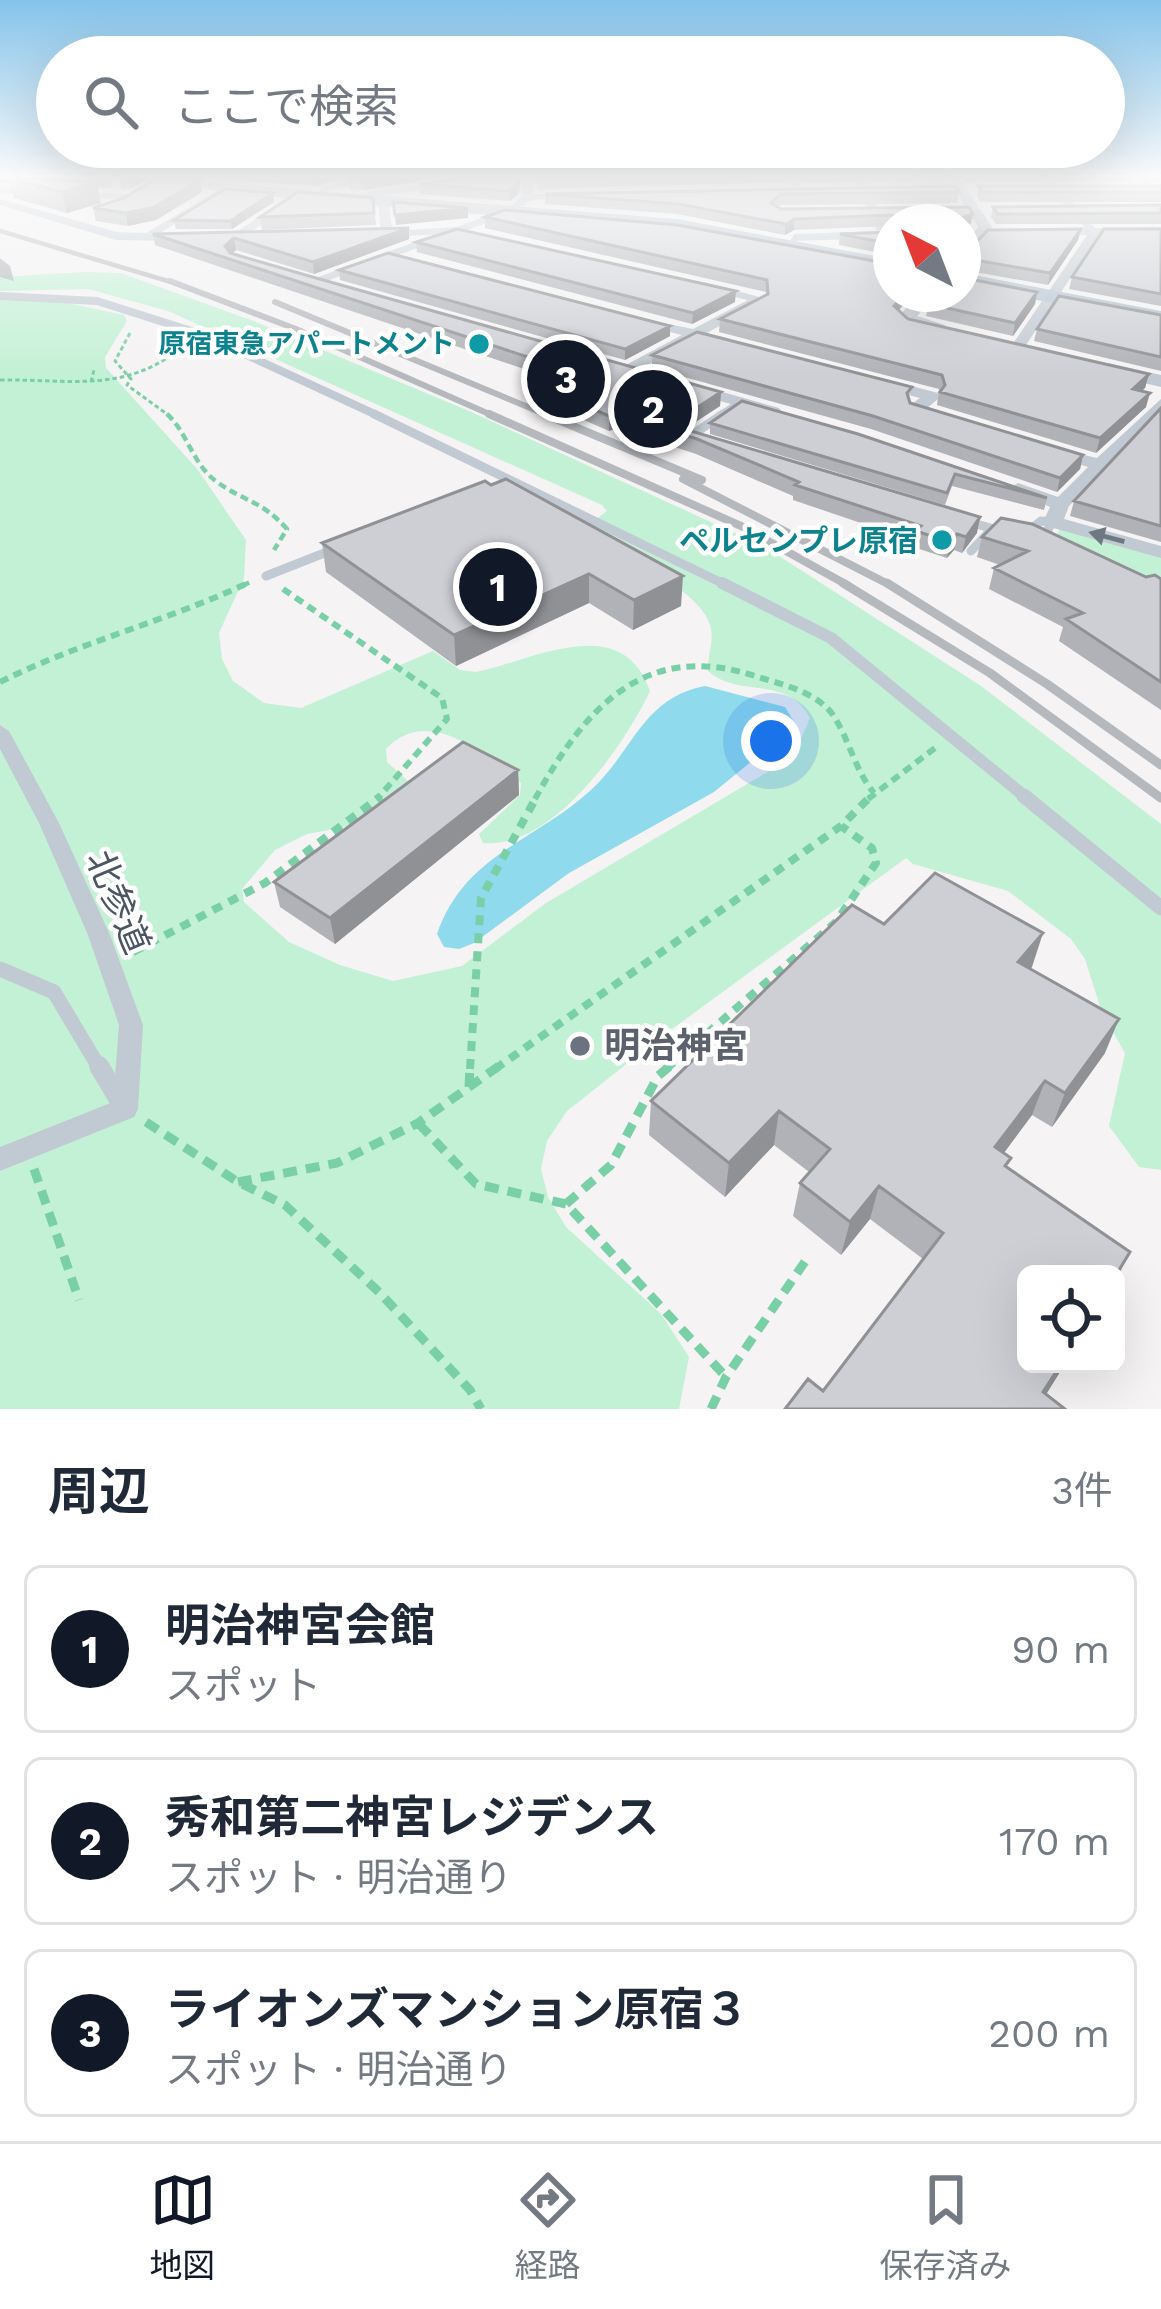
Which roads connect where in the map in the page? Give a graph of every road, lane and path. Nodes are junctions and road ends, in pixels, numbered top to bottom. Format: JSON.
{"nodes":[{"id":1,"x":417,"y":244,"type":"edge"},
{"id":2,"x":789,"y":244,"type":"edge"},
{"id":3,"x":826,"y":244,"type":"edge"},
{"id":4,"x":872,"y":244,"type":"edge"},
{"id":5,"x":1087,"y":244,"type":"edge"},
{"id":6,"x":860,"y":251,"type":"junction"},
{"id":7,"x":388,"y":254,"type":"junction"},
{"id":8,"x":873,"y":255,"type":"edge"},
{"id":9,"x":873,"y":258,"type":"edge"},
{"id":10,"x":410,"y":260,"type":"edge"},
{"id":11,"x":981,"y":279,"type":"edge"},
{"id":12,"x":692,"y":284,"type":"edge"},
{"id":13,"x":336,"y":287,"type":"edge"},
{"id":14,"x":1054,"y":293,"type":"junction"},
{"id":15,"x":0,"y":296,"type":"edge"},
{"id":16,"x":912,"y":312,"type":"edge"},
{"id":17,"x":1161,"y":314,"type":"edge"},
{"id":18,"x":151,"y":317,"type":"junction"},
{"id":19,"x":628,"y":317,"type":"edge"},
{"id":20,"x":955,"y":333,"type":"edge"},
{"id":21,"x":201,"y":334,"type":"junction"},
{"id":22,"x":694,"y":334,"type":"junction"},
{"id":23,"x":996,"y":343,"type":"edge"},
{"id":24,"x":737,"y":345,"type":"edge"},
{"id":25,"x":1017,"y":348,"type":"junction"},
{"id":26,"x":1038,"y":352,"type":"edge"},
{"id":27,"x":1079,"y":362,"type":"edge"},
{"id":28,"x":604,"y":364,"type":"edge"},
{"id":29,"x":94,"y":370,"type":"dead end"},
{"id":30,"x":627,"y":370,"type":"junction"},
{"id":31,"x":650,"y":376,"type":"edge"},
{"id":32,"x":131,"y":379,"type":"junction"},
{"id":33,"x":867,"y":379,"type":"edge"},
{"id":34,"x":0,"y":380,"type":"edge"},
{"id":35,"x":1161,"y":381,"type":"edge"},
{"id":36,"x":91,"y":382,"type":"junction"},
{"id":37,"x":672,"y":383,"type":"edge"},
{"id":38,"x":741,"y":402,"type":"junction"},
{"id":39,"x":1161,"y":404,"type":"edge"},
{"id":40,"x":782,"y":414,"type":"edge"},
{"id":41,"x":956,"y":421,"type":"edge"},
{"id":42,"x":711,"y":444,"type":"edge"},
{"id":43,"x":1039,"y":446,"type":"edge"},
{"id":44,"x":1100,"y":465,"type":"junction"},
{"id":45,"x":511,"y":479,"type":"junction"},
{"id":46,"x":995,"y":482,"type":"edge"},
{"id":47,"x":489,"y":488,"type":"edge"},
{"id":48,"x":1057,"y":513,"type":"junction"},
{"id":49,"x":949,"y":515,"type":"edge"},
{"id":50,"x":993,"y":529,"type":"junction"},
{"id":51,"x":355,"y":541,"type":"edge"},
{"id":52,"x":1065,"y":544,"type":"edge"},
{"id":53,"x":971,"y":550,"type":"edge"},
{"id":54,"x":1161,"y":552,"type":"edge"},
{"id":55,"x":266,"y":576,"type":"junction"},
{"id":56,"x":0,"y":682,"type":"edge"},
{"id":57,"x":0,"y":731,"type":"edge"},
{"id":58,"x":950,"y":738,"type":"junction"},
{"id":59,"x":874,"y":794,"type":"junction"},
{"id":60,"x":841,"y":826,"type":"junction"},
{"id":61,"x":1161,"y":908,"type":"edge"},
{"id":62,"x":110,"y":964,"type":"junction"},
{"id":63,"x":0,"y":969,"type":"edge"},
{"id":64,"x":469,"y":1087,"type":"junction"},
{"id":65,"x":125,"y":1109,"type":"junction"},
{"id":66,"x":418,"y":1123,"type":"junction"},
{"id":67,"x":27,"y":1148,"type":"junction"},
{"id":68,"x":0,"y":1159,"type":"edge"},
{"id":69,"x":238,"y":1182,"type":"junction"},
{"id":70,"x":566,"y":1204,"type":"junction"},
{"id":71,"x":806,"y":1260,"type":"dead end"},
{"id":72,"x":80,"y":1300,"type":"dead end"},
{"id":73,"x":726,"y":1377,"type":"junction"},
{"id":74,"x":481,"y":1409,"type":"edge"},
{"id":75,"x":711,"y":1409,"type":"edge"}],
"edges":[{"from":1,"to":7,"type":"street"},
{"from":2,"to":9,"type":"main road"},
{"from":3,"to":6,"type":"main road"},
{"from":4,"to":6,"type":"street"},
{"from":5,"to":14,"type":"street"},
{"from":6,"to":8,"type":"main road"},
{"from":7,"to":10,"type":"street"},
{"from":7,"to":13,"type":"street"},
{"from":11,"to":14,"type":"main road"},
{"from":12,"to":22,"type":"street"},
{"from":14,"to":17,"type":"main road"},
{"from":14,"to":25,"type":"street"},
{"from":15,"to":18,"type":"lane"},
{"from":16,"to":20,"type":"street"},
{"from":18,"to":21,"type":"lane"},
{"from":18,"to":32,"type":"path"},
{"from":19,"to":22,"type":"street"},
{"from":21,"to":32,"type":"path"},
{"from":21,"to":45,"type":"lane"},
{"from":22,"to":24,"type":"street"},
{"from":22,"to":30,"type":"street"},
{"from":23,"to":25,"type":"street"},
{"from":25,"to":26,"type":"street"},
{"from":27,"to":35,"type":"street"},
{"from":28,"to":30,"type":"street"},
{"from":29,"to":36,"type":"path"},
{"from":30,"to":31,"type":"street"},
{"from":32,"to":36,"type":"path"},
{"from":32,"to":55,"type":"path"},
{"from":33,"to":41,"type":"street"},
{"from":34,"to":36,"type":"path"},
{"from":37,"to":38,"type":"street"},
{"from":38,"to":40,"type":"street"},
{"from":38,"to":42,"type":"lane"},
{"from":39,"to":44,"type":"street"},
{"from":43,"to":44,"type":"street"},
{"from":44,"to":48,"type":"street"},
{"from":45,"to":47,"type":"lane"},
{"from":45,"to":58,"type":"lane"},
{"from":46,"to":48,"type":"street"},
{"from":48,"to":50,"type":"lane"},
{"from":48,"to":52,"type":"lane"},
{"from":54,"to":48,"type":"street","one_way":true},
{"from":49,"to":50,"type":"lane"},
{"from":50,"to":53,"type":"lane"},
{"from":51,"to":55,"type":"lane"},
{"from":55,"to":56,"type":"path"},
{"from":55,"to":62,"type":"path"},
{"from":57,"to":62,"type":"street","name":"北参道"},
{"from":58,"to":59,"type":"path"},
{"from":58,"to":61,"type":"lane"},
{"from":59,"to":60,"type":"path"},
{"from":59,"to":64,"type":"path"},
{"from":60,"to":64,"type":"path"},
{"from":60,"to":70,"type":"path"},
{"from":62,"to":65,"type":"street","name":"北参道"},
{"from":63,"to":65,"type":"lane"},
{"from":64,"to":66,"type":"path"},
{"from":65,"to":67,"type":"street"},
{"from":65,"to":69,"type":"path"},
{"from":66,"to":69,"type":"path"},
{"from":66,"to":70,"type":"path"},
{"from":67,"to":68,"type":"street"},
{"from":67,"to":72,"type":"path"},
{"from":69,"to":74,"type":"path"},
{"from":70,"to":73,"type":"path"},
{"from":71,"to":73,"type":"path"},
{"from":73,"to":75,"type":"path"}]}
